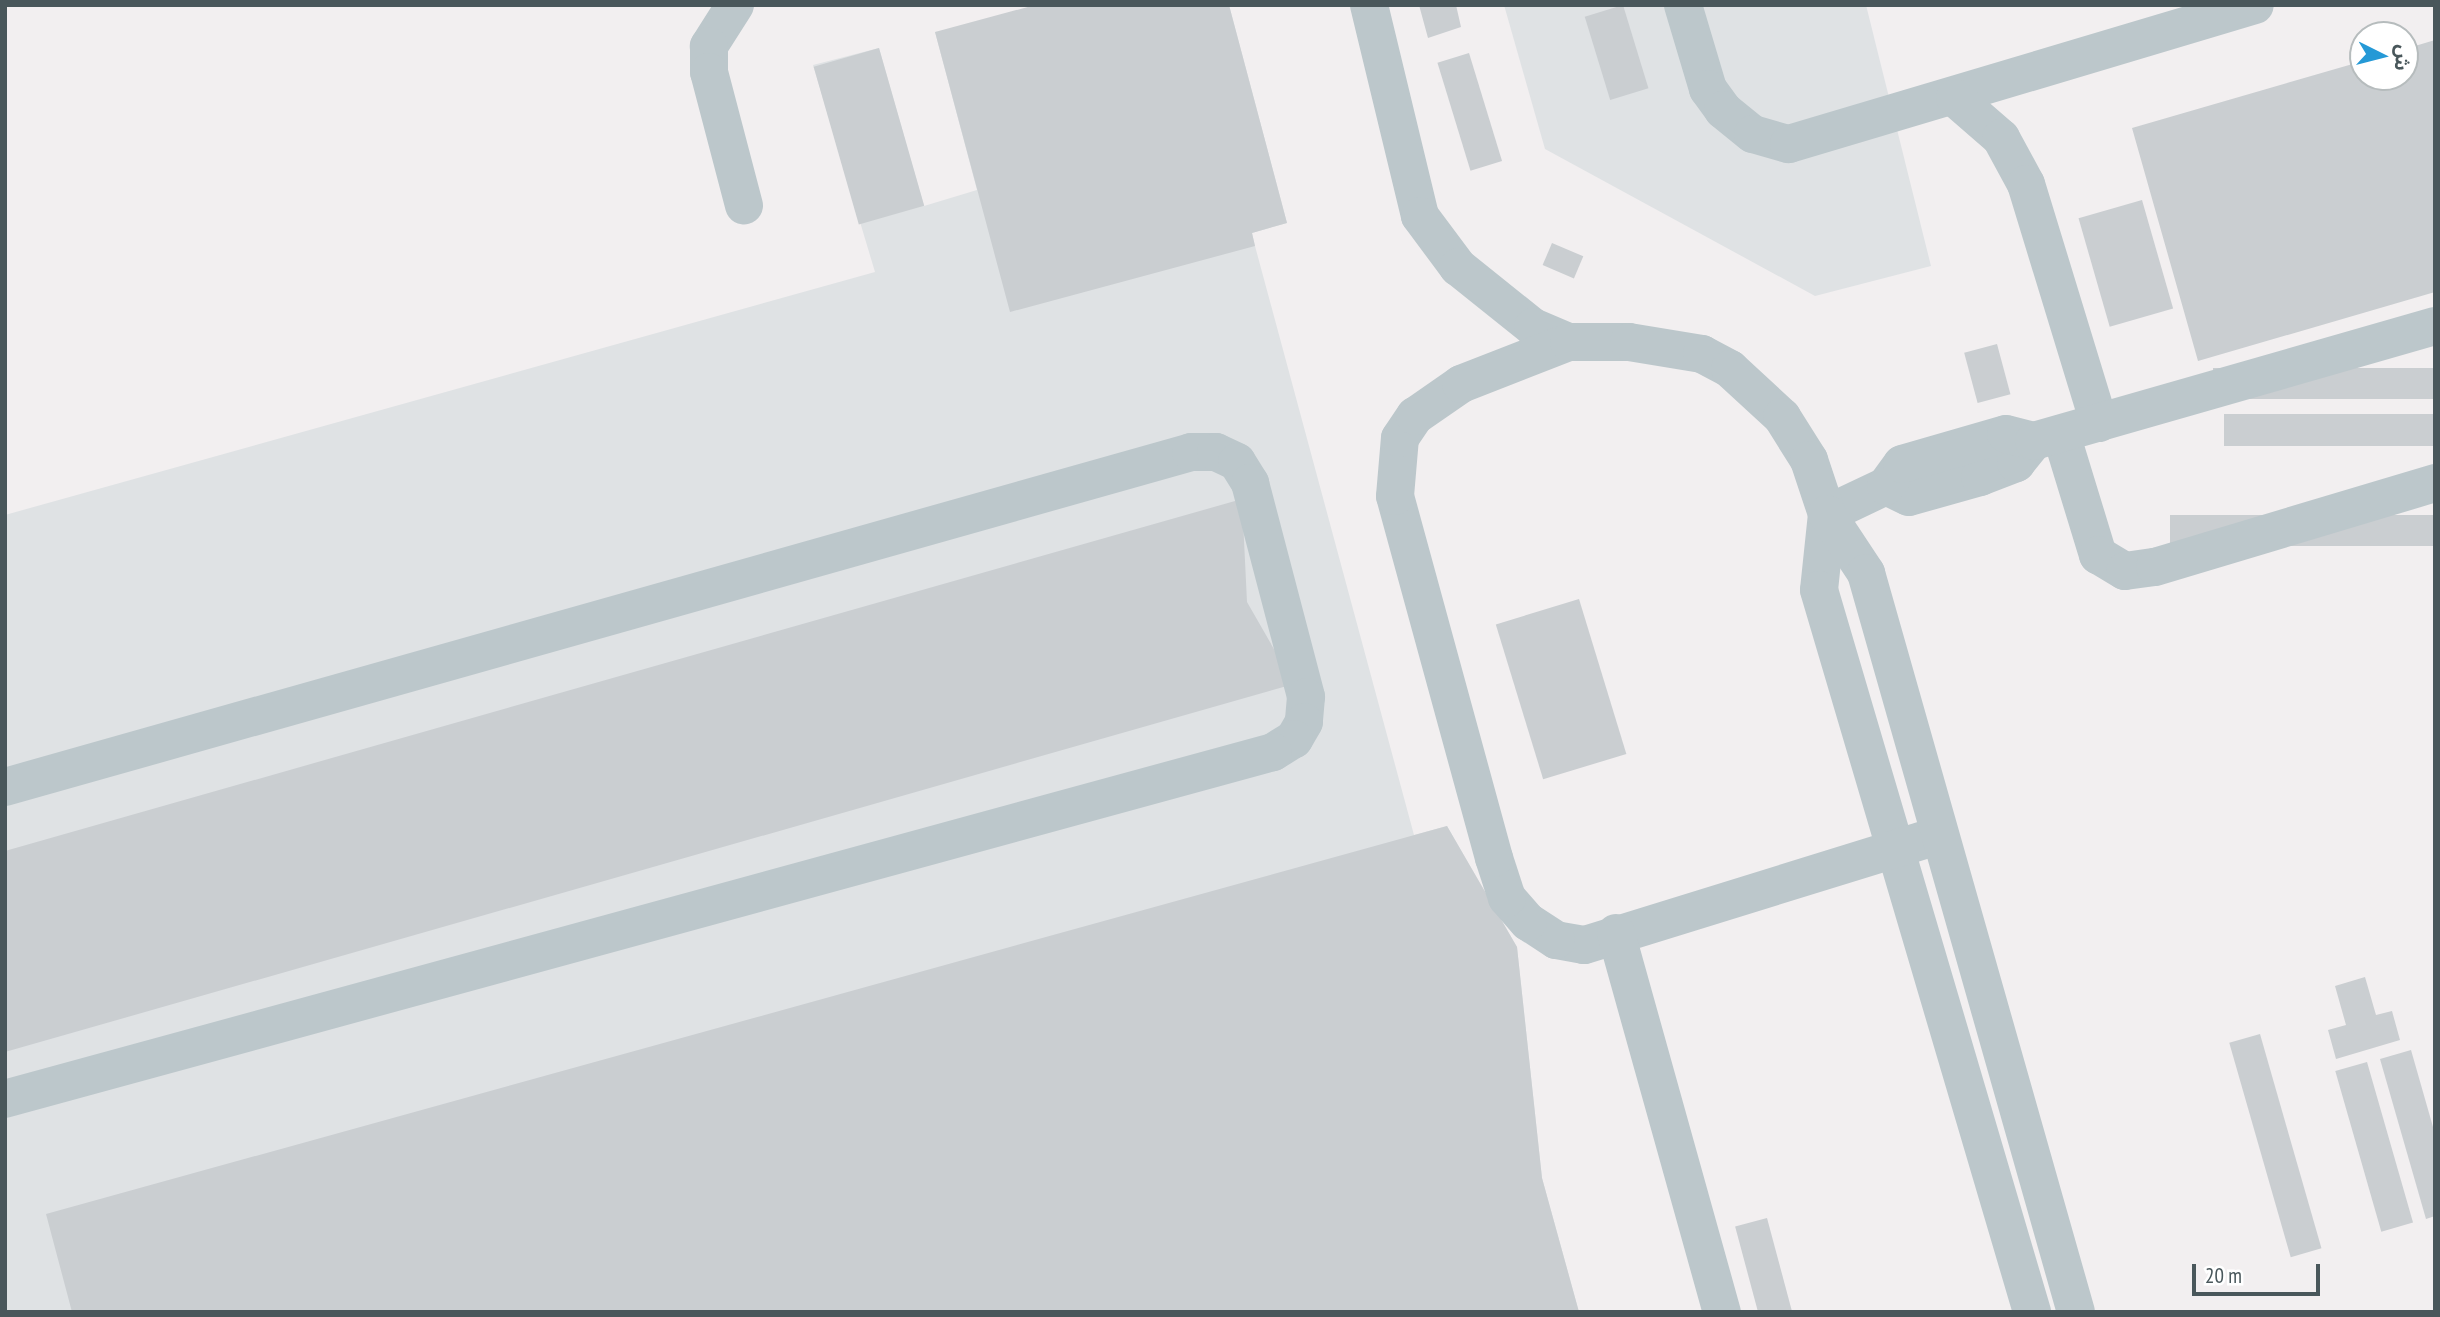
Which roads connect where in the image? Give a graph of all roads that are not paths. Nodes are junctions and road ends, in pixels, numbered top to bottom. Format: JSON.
{"nodes":[{"id":1,"x":735,"y":5,"type":"edge"},
{"id":2,"x":1370,"y":5,"type":"edge"},
{"id":3,"x":1683,"y":5,"type":"edge"},
{"id":4,"x":2255,"y":5,"type":"edge"},
{"id":5,"x":1955,"y":98,"type":"junction"},
{"id":6,"x":744,"y":205,"type":"dead end"},
{"id":7,"x":2435,"y":326,"type":"edge"},
{"id":8,"x":1569,"y":342,"type":"junction"},
{"id":9,"x":2099,"y":423,"type":"junction"},
{"id":10,"x":2048,"y":437,"type":"junction"},
{"id":11,"x":2435,"y":483,"type":"edge"},
{"id":12,"x":1827,"y":514,"type":"junction"},
{"id":13,"x":5,"y":787,"type":"edge"},
{"id":14,"x":1937,"y":836,"type":"junction"},
{"id":15,"x":1896,"y":847,"type":"junction"},
{"id":16,"x":1616,"y":933,"type":"junction"},
{"id":17,"x":5,"y":1099,"type":"edge"},
{"id":18,"x":1722,"y":1312,"type":"edge"},
{"id":19,"x":2032,"y":1312,"type":"edge"},
{"id":20,"x":2076,"y":1312,"type":"edge"}],
"edges":[{"from":1,"to":6,"type":"lane"},
{"from":2,"to":8,"type":"lane"},
{"from":3,"to":5,"type":"lane"},
{"from":4,"to":5,"type":"lane"},
{"from":5,"to":9,"type":"lane"},
{"from":7,"to":9,"type":"lane"},
{"from":8,"to":12,"type":"lane"},
{"from":8,"to":16,"type":"lane"},
{"from":9,"to":10,"type":"lane"},
{"from":10,"to":11,"type":"lane"},
{"from":10,"to":12,"type":"lane"},
{"from":12,"to":14,"type":"lane"},
{"from":12,"to":15,"type":"lane"},
{"from":13,"to":17,"type":"lane"},
{"from":14,"to":15,"type":"lane"},
{"from":14,"to":20,"type":"lane"},
{"from":15,"to":16,"type":"lane"},
{"from":15,"to":19,"type":"lane"},
{"from":16,"to":18,"type":"lane"}]}
